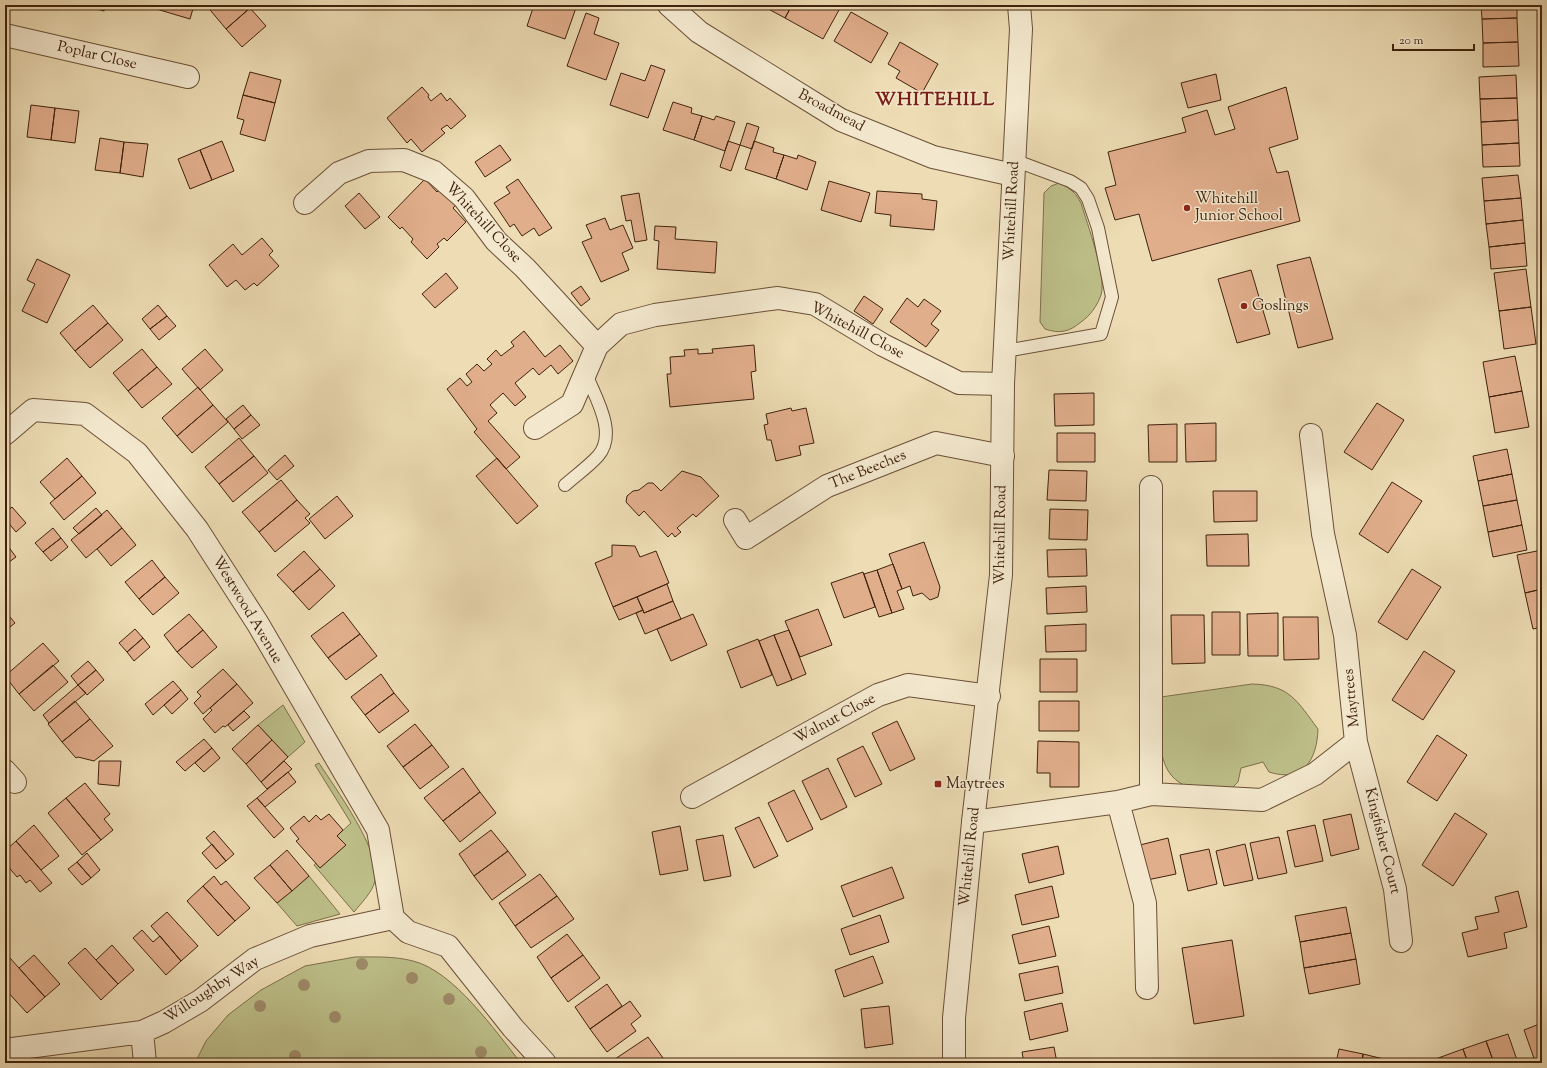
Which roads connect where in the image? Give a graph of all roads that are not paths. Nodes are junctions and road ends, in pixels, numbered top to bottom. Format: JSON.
{"nodes":[{"id":1,"x":669,"y":5,"type":"edge"},
{"id":2,"x":1019,"y":5,"type":"edge"},
{"id":3,"x":5,"y":35,"type":"edge"},
{"id":4,"x":188,"y":77,"type":"dead end"},
{"id":5,"x":1014,"y":168,"type":"junction"},
{"id":6,"x":305,"y":204,"type":"dead end"},
{"id":7,"x":597,"y":346,"type":"junction"},
{"id":8,"x":1005,"y":351,"type":"junction"},
{"id":9,"x":586,"y":374,"type":"junction"},
{"id":10,"x":1003,"y":384,"type":"junction"},
{"id":11,"x":535,"y":428,"type":"dead end"},
{"id":12,"x":5,"y":434,"type":"edge"},
{"id":13,"x":1311,"y":435,"type":"dead end"},
{"id":14,"x":1002,"y":456,"type":"junction"},
{"id":15,"x":565,"y":485,"type":"dead end"},
{"id":16,"x":1151,"y":487,"type":"dead end"},
{"id":17,"x":745,"y":537,"type":"dead end"},
{"id":18,"x":988,"y":696,"type":"junction"},
{"id":19,"x":1356,"y":742,"type":"junction"},
{"id":20,"x":1150,"y":794,"type":"junction"},
{"id":21,"x":692,"y":797,"type":"dead end"},
{"id":22,"x":1118,"y":802,"type":"junction"},
{"id":23,"x":972,"y":822,"type":"junction"},
{"id":24,"x":393,"y":918,"type":"junction"},
{"id":25,"x":1401,"y":941,"type":"dead end"},
{"id":26,"x":1147,"y":988,"type":"dead end"},
{"id":27,"x":142,"y":1032,"type":"junction"},
{"id":28,"x":5,"y":1050,"type":"edge"},
{"id":29,"x":145,"y":1063,"type":"edge"},
{"id":30,"x":545,"y":1063,"type":"edge"},
{"id":31,"x":954,"y":1063,"type":"edge"}],
"edges":[{"from":1,"to":5,"type":"street","name":"Broadmead"},
{"from":2,"to":5,"type":"street","name":"Whitehill Road"},
{"from":3,"to":4,"type":"street","name":"Poplar Close"},
{"from":5,"to":8,"type":"street","name":"Whitehill Road"},
{"from":5,"to":8,"type":"lane"},
{"from":6,"to":7,"type":"street","name":"Whitehill Close"},
{"from":7,"to":9,"type":"street","name":"Whitehill Close"},
{"from":7,"to":10,"type":"street","name":"Whitehill Close"},
{"from":8,"to":10,"type":"street","name":"Whitehill Road"},
{"from":9,"to":11,"type":"street","name":"Whitehill Close"},
{"from":9,"to":15,"type":"lane"},
{"from":10,"to":14,"type":"street","name":"Whitehill Road"},
{"from":12,"to":24,"type":"street","name":"Westwood Avenue"},
{"from":13,"to":19,"type":"street","name":"Maytrees"},
{"from":14,"to":17,"type":"street","name":"The Beeches"},
{"from":14,"to":18,"type":"street","name":"Whitehill Road"},
{"from":16,"to":20,"type":"street"},
{"from":18,"to":21,"type":"street","name":"Walnut Close"},
{"from":18,"to":23,"type":"street","name":"Whitehill Road"},
{"from":19,"to":20,"type":"street","name":"Maytrees"},
{"from":19,"to":25,"type":"street","name":"Kingfisher Court"},
{"from":20,"to":22,"type":"street","name":"Maytrees"},
{"from":22,"to":23,"type":"street","name":"Maytrees"},
{"from":22,"to":26,"type":"street"},
{"from":23,"to":31,"type":"street","name":"Whitehill Road"},
{"from":24,"to":27,"type":"street","name":"Willoughby Way"},
{"from":24,"to":30,"type":"street"},
{"from":27,"to":28,"type":"street","name":"Willoughby Way"},
{"from":27,"to":29,"type":"street"}]}
